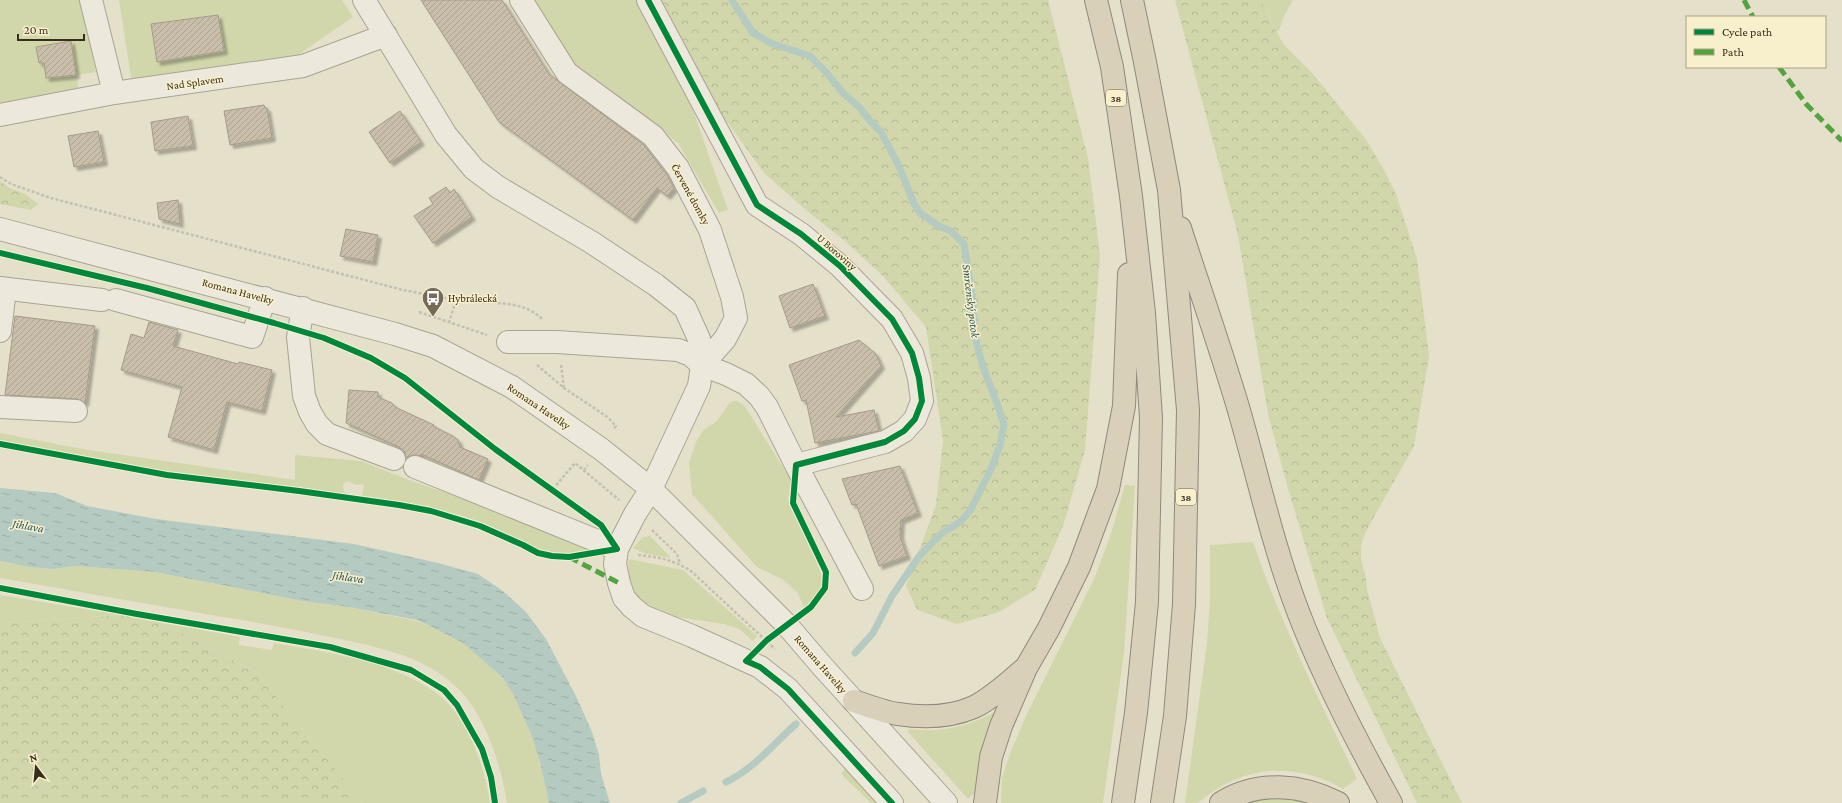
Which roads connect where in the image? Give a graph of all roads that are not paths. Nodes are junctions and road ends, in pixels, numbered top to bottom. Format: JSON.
{"nodes":[{"id":1,"x":91,"y":0,"type":"edge"},
{"id":2,"x":364,"y":0,"type":"edge"},
{"id":3,"x":521,"y":0,"type":"edge"},
{"id":4,"x":648,"y":0,"type":"edge"},
{"id":5,"x":1096,"y":0,"type":"edge"},
{"id":6,"x":1132,"y":0,"type":"edge"},
{"id":7,"x":386,"y":35,"type":"junction"},
{"id":8,"x":114,"y":93,"type":"junction"},
{"id":9,"x":0,"y":115,"type":"edge"},
{"id":10,"x":1168,"y":190,"type":"junction"},
{"id":11,"x":1131,"y":196,"type":"junction"},
{"id":12,"x":0,"y":229,"type":"edge"},
{"id":13,"x":2,"y":289,"type":"edge"},
{"id":14,"x":265,"y":298,"type":"junction"},
{"id":15,"x":303,"y":308,"type":"junction"},
{"id":16,"x":0,"y":332,"type":"edge"},
{"id":17,"x":508,"y":342,"type":"dead end"},
{"id":18,"x":702,"y":365,"type":"junction"},
{"id":19,"x":0,"y":407,"type":"edge"},
{"id":20,"x":76,"y":411,"type":"dead end"},
{"id":21,"x":394,"y":459,"type":"dead end"},
{"id":22,"x":796,"y":465,"type":"junction"},
{"id":23,"x":415,"y":467,"type":"dead end"},
{"id":24,"x":651,"y":489,"type":"junction"},
{"id":25,"x":617,"y":549,"type":"junction"},
{"id":26,"x":862,"y":589,"type":"dead end"},
{"id":27,"x":1026,"y":668,"type":"junction"},
{"id":28,"x":854,"y":701,"type":"junction"},
{"id":29,"x":892,"y":803,"type":"edge"},
{"id":30,"x":946,"y":803,"type":"edge"},
{"id":31,"x":985,"y":803,"type":"edge"},
{"id":32,"x":1123,"y":803,"type":"edge"},
{"id":33,"x":1162,"y":803,"type":"edge"},
{"id":34,"x":1222,"y":803,"type":"edge"},
{"id":35,"x":1338,"y":803,"type":"edge"},
{"id":36,"x":1391,"y":803,"type":"edge"}],
"edges":[{"from":1,"to":8,"type":"street"},
{"from":2,"to":7,"type":"street"},
{"from":3,"to":18,"type":"street","name":"Červené domky"},
{"from":4,"to":22,"type":"street","name":"U Boroviny"},
{"from":5,"to":11,"type":"highway","number":"38"},
{"from":6,"to":10,"type":"highway","number":"38"},
{"from":7,"to":8,"type":"street","name":"Nad Splavem"},
{"from":7,"to":18,"type":"street"},
{"from":8,"to":9,"type":"street","name":"Nad Splavem"},
{"from":10,"to":33,"type":"highway","number":"38"},
{"from":10,"to":36,"type":"highway"},
{"from":11,"to":27,"type":"highway"},
{"from":11,"to":32,"type":"highway","number":"38"},
{"from":12,"to":14,"type":"street","name":"Romana Havelky"},
{"from":13,"to":14,"type":"street"},
{"from":13,"to":16,"type":"street"},
{"from":14,"to":15,"type":"street","name":"Romana Havelky"},
{"from":15,"to":21,"type":"street"},
{"from":15,"to":24,"type":"street","name":"Romana Havelky"},
{"from":17,"to":18,"type":"street"},
{"from":18,"to":22,"type":"street"},
{"from":18,"to":24,"type":"street"},
{"from":19,"to":20,"type":"street"},
{"from":22,"to":26,"type":"street"},
{"from":23,"to":25,"type":"street"},
{"from":24,"to":25,"type":"street"},
{"from":24,"to":28,"type":"street","name":"Romana Havelky"},
{"from":25,"to":29,"type":"street"},
{"from":27,"to":28,"type":"highway"},
{"from":27,"to":31,"type":"highway"},
{"from":28,"to":30,"type":"street","name":"Romana Havelky"},
{"from":34,"to":35,"type":"highway"}]}
